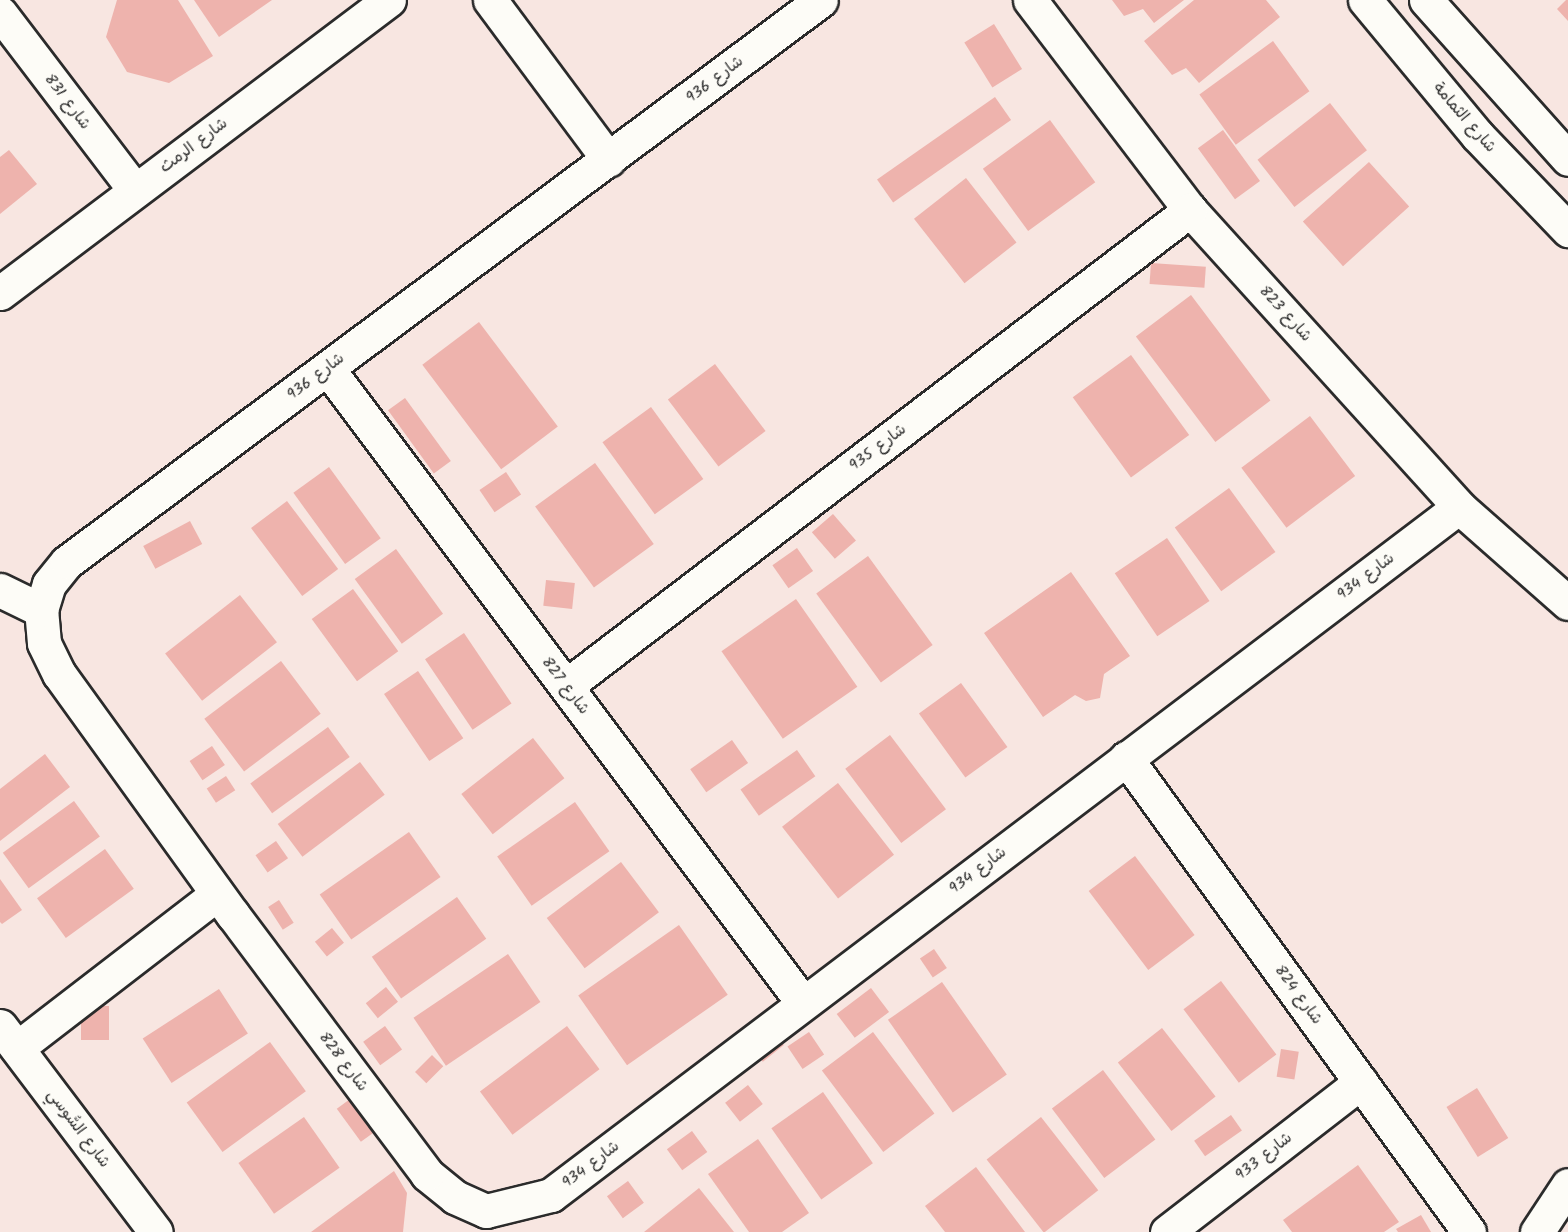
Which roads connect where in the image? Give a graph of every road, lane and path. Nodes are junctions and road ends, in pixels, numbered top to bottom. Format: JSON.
{"nodes":[{"id":1,"x":389,"y":0,"type":"edge"},
{"id":2,"x":490,"y":0,"type":"edge"},
{"id":3,"x":821,"y":0,"type":"edge"},
{"id":4,"x":1030,"y":0,"type":"edge"},
{"id":5,"x":1365,"y":0,"type":"edge"},
{"id":6,"x":1426,"y":0,"type":"edge"},
{"id":7,"x":0,"y":13,"type":"edge"},
{"id":8,"x":1568,"y":159,"type":"edge"},
{"id":9,"x":609,"y":160,"type":"junction"},
{"id":10,"x":135,"y":190,"type":"junction"},
{"id":11,"x":1190,"y":210,"type":"junction"},
{"id":12,"x":1568,"y":230,"type":"edge"},
{"id":13,"x":0,"y":293,"type":"edge"},
{"id":14,"x":328,"y":369,"type":"junction"},
{"id":15,"x":1459,"y":507,"type":"junction"},
{"id":16,"x":0,"y":590,"type":"edge"},
{"id":17,"x":1568,"y":603,"type":"edge"},
{"id":18,"x":41,"y":610,"type":"junction"},
{"id":19,"x":566,"y":686,"type":"junction"},
{"id":20,"x":1126,"y":758,"type":"junction"},
{"id":21,"x":217,"y":894,"type":"junction"},
{"id":22,"x":803,"y":1003,"type":"junction"},
{"id":23,"x":8,"y":1037,"type":"edge"},
{"id":24,"x":1361,"y":1082,"type":"junction"},
{"id":25,"x":1568,"y":1185,"type":"edge"},
{"id":26,"x":477,"y":1222,"type":"edge"},
{"id":27,"x":156,"y":1232,"type":"edge"},
{"id":28,"x":1167,"y":1232,"type":"edge"},
{"id":29,"x":1469,"y":1232,"type":"edge"},
{"id":30,"x":1537,"y":1232,"type":"edge"}],
"edges":[{"from":1,"to":10,"type":"street","name":"شارع الرمث"},
{"from":2,"to":9,"type":"street"},
{"from":3,"to":9,"type":"street","name":"شارع 936"},
{"from":4,"to":11,"type":"street","name":"شارع 823"},
{"from":5,"to":12,"type":"street","name":"شارع الثمامة"},
{"from":6,"to":8,"type":"street"},
{"from":7,"to":10,"type":"street","name":"شارع 831"},
{"from":9,"to":14,"type":"street","name":"شارع 936"},
{"from":10,"to":13,"type":"street","name":"شارع الرمث"},
{"from":11,"to":15,"type":"street","name":"شارع 823"},
{"from":11,"to":19,"type":"street","name":"شارع 935"},
{"from":14,"to":18,"type":"street","name":"شارع 936"},
{"from":14,"to":19,"type":"street","name":"شارع 827"},
{"from":15,"to":17,"type":"street","name":"شارع 823"},
{"from":15,"to":20,"type":"street","name":"شارع 934"},
{"from":16,"to":18,"type":"street"},
{"from":18,"to":21,"type":"street","name":"شارع 828"},
{"from":19,"to":22,"type":"street","name":"شارع 827"},
{"from":20,"to":22,"type":"street","name":"شارع 934"},
{"from":20,"to":24,"type":"street","name":"شارع 824"},
{"from":21,"to":23,"type":"street"},
{"from":21,"to":26,"type":"street","name":"شارع 828"},
{"from":22,"to":26,"type":"street","name":"شارع 934"},
{"from":23,"to":27,"type":"street","name":"شارع السُّوسي"},
{"from":24,"to":28,"type":"street","name":"شارع 933"},
{"from":24,"to":29,"type":"street","name":"شارع 824"},
{"from":25,"to":30,"type":"street"}]}
